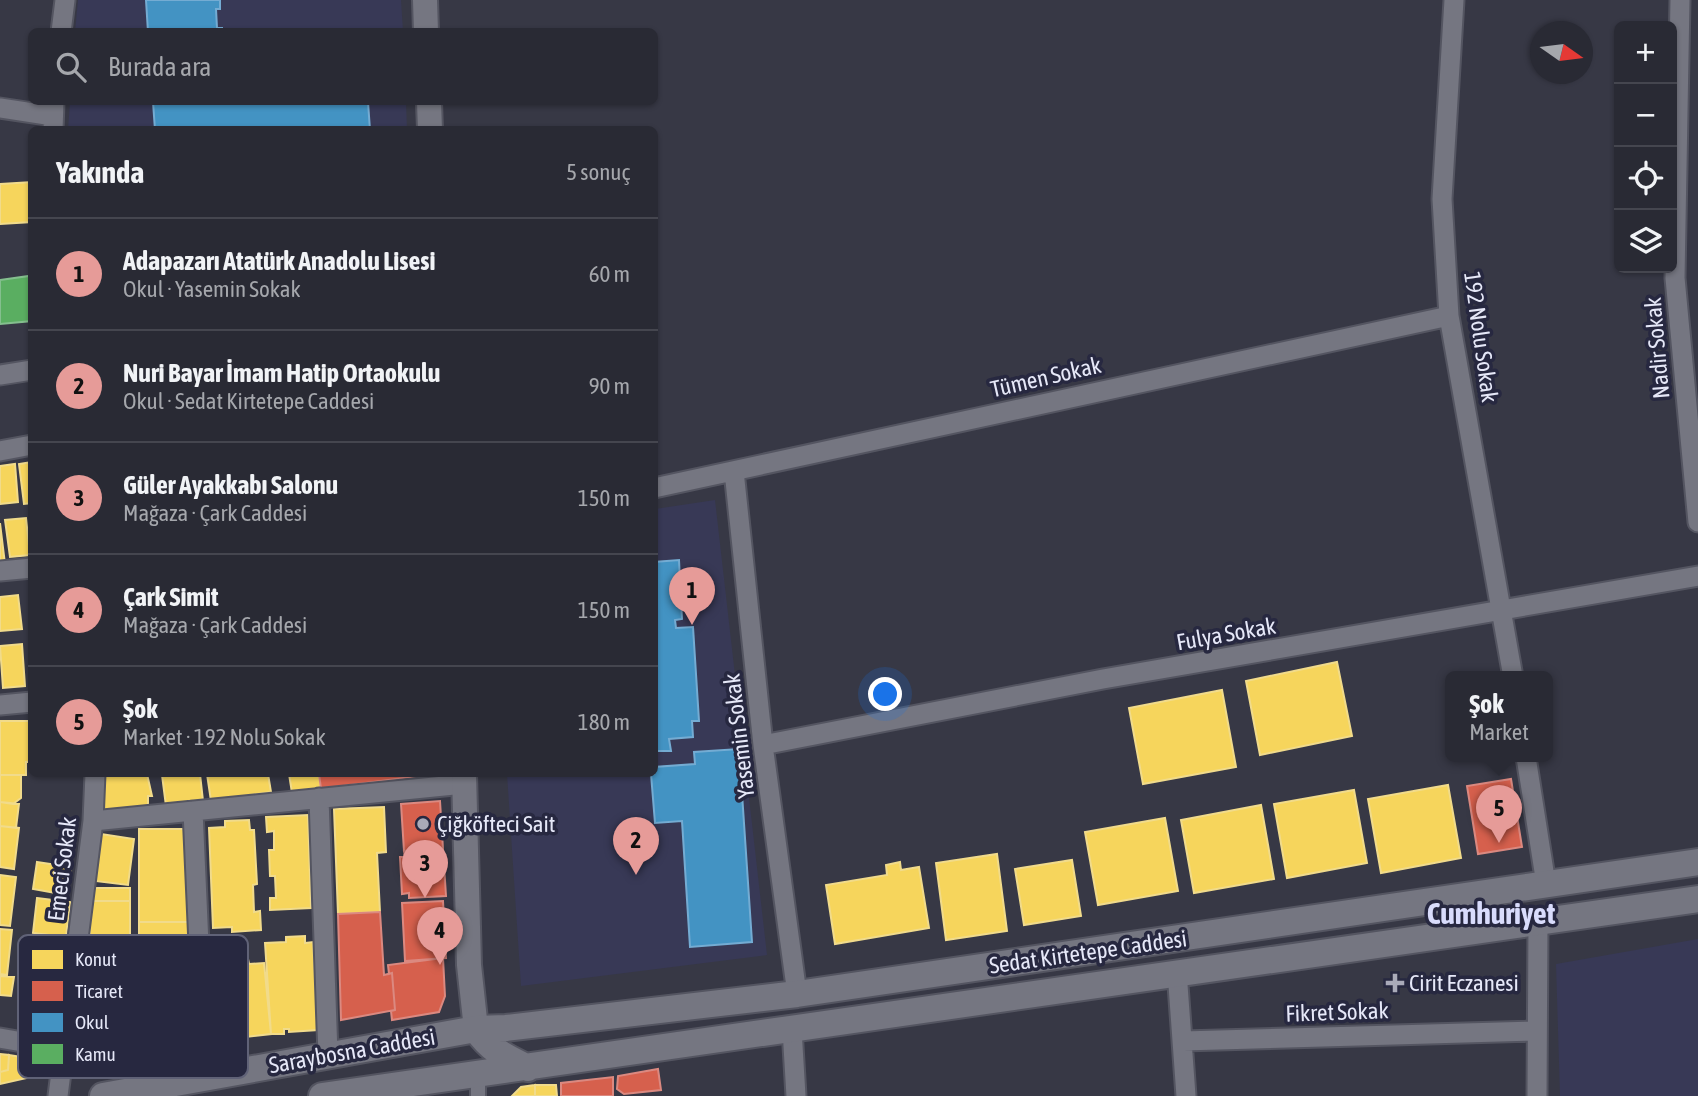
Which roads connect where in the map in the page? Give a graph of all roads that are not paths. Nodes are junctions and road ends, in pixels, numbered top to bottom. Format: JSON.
{"nodes":[{"id":1,"x":65,"y":0,"type":"edge"},
{"id":2,"x":425,"y":0,"type":"edge"},
{"id":3,"x":1454,"y":0,"type":"edge"},
{"id":4,"x":1680,"y":0,"type":"edge"},
{"id":5,"x":62,"y":28,"type":"edge"},
{"id":6,"x":426,"y":28,"type":"edge"},
{"id":7,"x":429,"y":105,"type":"edge"},
{"id":8,"x":0,"y":108,"type":"edge"},
{"id":9,"x":53,"y":116,"type":"edge"},
{"id":10,"x":430,"y":126,"type":"edge"},
{"id":11,"x":1449,"y":316,"type":"junction"},
{"id":12,"x":28,"y":371,"type":"edge"},
{"id":13,"x":0,"y":375,"type":"edge"},
{"id":14,"x":28,"y":446,"type":"edge"},
{"id":15,"x":0,"y":451,"type":"edge"},
{"id":16,"x":734,"y":471,"type":"junction"},
{"id":17,"x":658,"y":487,"type":"edge"},
{"id":18,"x":1698,"y":522,"type":"edge"},
{"id":19,"x":28,"y":568,"type":"edge"},
{"id":20,"x":0,"y":571,"type":"edge"},
{"id":21,"x":1698,"y":576,"type":"edge"},
{"id":22,"x":1503,"y":612,"type":"junction"},
{"id":23,"x":1512,"y":671,"type":"edge"},
{"id":24,"x":28,"y":702,"type":"edge"},
{"id":25,"x":0,"y":705,"type":"edge"},
{"id":26,"x":763,"y":745,"type":"junction"},
{"id":27,"x":1527,"y":762,"type":"edge"},
{"id":28,"x":95,"y":777,"type":"edge"},
{"id":29,"x":464,"y":779,"type":"edge"},
{"id":30,"x":319,"y":798,"type":"junction"},
{"id":31,"x":193,"y":811,"type":"junction"},
{"id":32,"x":93,"y":821,"type":"junction"},
{"id":33,"x":1698,"y":862,"type":"edge"},
{"id":34,"x":1546,"y":884,"type":"junction"},
{"id":35,"x":1698,"y":899,"type":"edge"},
{"id":36,"x":1538,"y":922,"type":"junction"},
{"id":37,"x":78,"y":935,"type":"edge"},
{"id":38,"x":199,"y":935,"type":"edge"},
{"id":39,"x":1177,"y":971,"type":"junction"},
{"id":40,"x":797,"y":994,"type":"junction"},
{"id":41,"x":476,"y":1029,"type":"junction"},
{"id":42,"x":793,"y":1029,"type":"junction"},
{"id":43,"x":1535,"y":1031,"type":"junction"},
{"id":44,"x":0,"y":1038,"type":"edge"},
{"id":45,"x":18,"y":1041,"type":"edge"},
{"id":46,"x":1183,"y":1041,"type":"junction"},
{"id":47,"x":328,"y":1055,"type":"junction"},
{"id":48,"x":528,"y":1068,"type":"junction"},
{"id":49,"x":248,"y":1070,"type":"edge"},
{"id":50,"x":60,"y":1078,"type":"edge"},
{"id":51,"x":205,"y":1078,"type":"edge"},
{"id":52,"x":478,"y":1085,"type":"edge"},
{"id":53,"x":58,"y":1096,"type":"edge"},
{"id":54,"x":103,"y":1096,"type":"edge"},
{"id":55,"x":322,"y":1096,"type":"edge"},
{"id":56,"x":796,"y":1096,"type":"edge"},
{"id":57,"x":1186,"y":1096,"type":"edge"},
{"id":58,"x":1537,"y":1096,"type":"edge"}],
"edges":[{"from":1,"to":5,"type":"street"},
{"from":2,"to":6,"type":"street"},
{"from":3,"to":11,"type":"street","name":"192 Nolu Sokak"},
{"from":4,"to":18,"type":"street","name":"Nadir Sokak"},
{"from":7,"to":10,"type":"street"},
{"from":8,"to":9,"type":"street"},
{"from":11,"to":16,"type":"street","name":"Tümen Sokak"},
{"from":11,"to":22,"type":"street","name":"192 Nolu Sokak"},
{"from":12,"to":13,"type":"street"},
{"from":14,"to":15,"type":"street"},
{"from":16,"to":17,"type":"street","name":"Tümen Sokak"},
{"from":16,"to":26,"type":"street","name":"Yasemin Sokak"},
{"from":19,"to":20,"type":"street"},
{"from":21,"to":22,"type":"street","name":"Fulya Sokak"},
{"from":22,"to":23,"type":"street","name":"192 Nolu Sokak"},
{"from":22,"to":26,"type":"street","name":"Fulya Sokak"},
{"from":24,"to":25,"type":"street"},
{"from":26,"to":40,"type":"street","name":"Yasemin Sokak"},
{"from":27,"to":34,"type":"street"},
{"from":28,"to":32,"type":"street","name":"Emeci Sokak"},
{"from":29,"to":30,"type":"street"},
{"from":29,"to":41,"type":"street"},
{"from":30,"to":31,"type":"street"},
{"from":30,"to":47,"type":"street"},
{"from":31,"to":32,"type":"street"},
{"from":31,"to":38,"type":"street"},
{"from":32,"to":37,"type":"street","name":"Emeci Sokak"},
{"from":33,"to":34,"type":"main road","name":"Sedat Kirtetepe Caddesi"},
{"from":34,"to":40,"type":"main road","name":"Sedat Kirtetepe Caddesi"},
{"from":35,"to":36,"type":"main road","name":"Sedat Kirtetepe Caddesi"},
{"from":36,"to":39,"type":"main road","name":"Sedat Kirtetepe Caddesi"},
{"from":36,"to":43,"type":"street"},
{"from":39,"to":42,"type":"main road","name":"Sedat Kirtetepe Caddesi"},
{"from":39,"to":46,"type":"street"},
{"from":40,"to":41,"type":"main road","name":"Sedat Kirtetepe Caddesi"},
{"from":41,"to":47,"type":"main road","name":"Saraybosna Caddesi"},
{"from":41,"to":48,"type":"main road"},
{"from":42,"to":48,"type":"main road","name":"Sedat Kirtetepe Caddesi"},
{"from":42,"to":56,"type":"street"},
{"from":43,"to":46,"type":"street","name":"Fikret Sokak"},
{"from":43,"to":58,"type":"street"},
{"from":44,"to":45,"type":"street"},
{"from":46,"to":57,"type":"street"},
{"from":47,"to":49,"type":"main road","name":"Saraybosna Caddesi"},
{"from":48,"to":52,"type":"main road","name":"Sedat Kirtetepe Caddesi"},
{"from":50,"to":53,"type":"street","name":"Emeci Sokak"},
{"from":51,"to":54,"type":"main road","name":"Saraybosna Caddesi"},
{"from":52,"to":55,"type":"main road","name":"Saraybosna Caddesi"}]}
